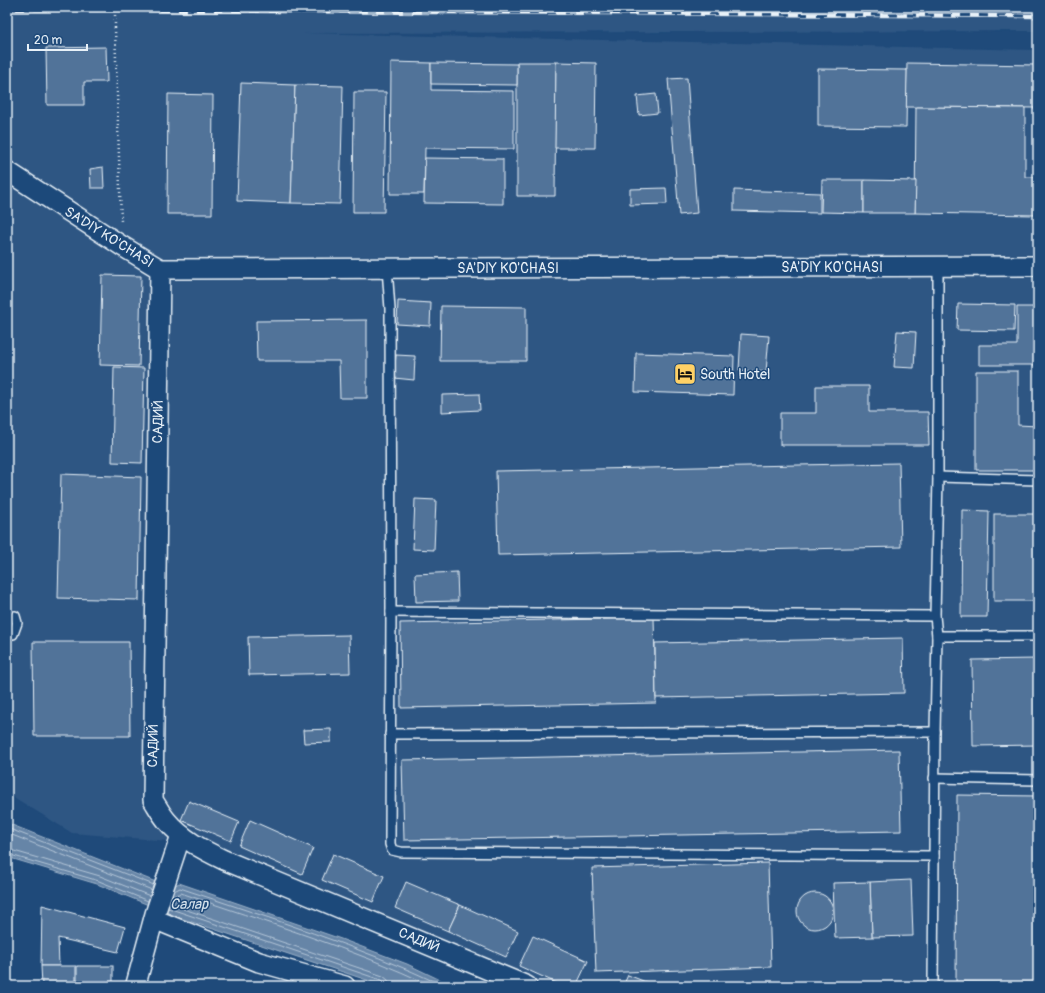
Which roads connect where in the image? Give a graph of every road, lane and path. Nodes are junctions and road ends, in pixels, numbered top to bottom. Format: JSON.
{"nodes":[{"id":1,"x":115,"y":7,"type":"edge"},
{"id":2,"x":7,"y":170,"type":"edge"},
{"id":3,"x":122,"y":246,"type":"junction"},
{"id":4,"x":1038,"y":266,"type":"edge"},
{"id":5,"x":938,"y":267,"type":"junction"},
{"id":6,"x":387,"y":268,"type":"junction"},
{"id":7,"x":160,"y":269,"type":"junction"},
{"id":8,"x":938,"y":478,"type":"junction"},
{"id":9,"x":1038,"y":480,"type":"edge"},
{"id":10,"x":392,"y":612,"type":"junction"},
{"id":11,"x":15,"y":616,"type":"dead end"},
{"id":12,"x":935,"y":616,"type":"junction"},
{"id":13,"x":7,"y":634,"type":"edge"},
{"id":14,"x":938,"y":636,"type":"junction"},
{"id":15,"x":1038,"y":636,"type":"edge"},
{"id":16,"x":935,"y":732,"type":"junction"},
{"id":17,"x":390,"y":734,"type":"junction"},
{"id":18,"x":934,"y":778,"type":"junction"},
{"id":19,"x":1038,"y":780,"type":"edge"},
{"id":20,"x":181,"y":835,"type":"junction"},
{"id":21,"x":934,"y":856,"type":"junction"},
{"id":22,"x":154,"y":917,"type":"junction"},
{"id":23,"x":489,"y":978,"type":"edge"},
{"id":24,"x":136,"y":985,"type":"edge"},
{"id":25,"x":345,"y":986,"type":"edge"},
{"id":26,"x":527,"y":986,"type":"edge"},
{"id":27,"x":933,"y":986,"type":"edge"}],
"edges":[{"from":1,"to":3,"type":"path","bridge":true},
{"from":2,"to":3,"type":"street","name":"SA'DIY KO'CHASI"},
{"from":3,"to":7,"type":"street","name":"SA'DIY KO'CHASI"},
{"from":4,"to":5,"type":"street","name":"SA'DIY KO'CHASI"},
{"from":5,"to":6,"type":"street","name":"SA'DIY KO'CHASI"},
{"from":5,"to":8,"type":"lane"},
{"from":6,"to":7,"type":"street","name":"SA'DIY KO'CHASI"},
{"from":6,"to":10,"type":"lane"},
{"from":7,"to":20,"type":"street","name":"САДИЙ"},
{"from":8,"to":9,"type":"lane"},
{"from":8,"to":12,"type":"lane"},
{"from":10,"to":12,"type":"lane"},
{"from":10,"to":17,"type":"lane"},
{"from":11,"to":13,"type":"lane"},
{"from":12,"to":14,"type":"lane"},
{"from":14,"to":15,"type":"lane"},
{"from":14,"to":16,"type":"lane"},
{"from":16,"to":17,"type":"lane"},
{"from":16,"to":18,"type":"lane"},
{"from":17,"to":21,"type":"lane"},
{"from":18,"to":19,"type":"lane"},
{"from":18,"to":21,"type":"lane"},
{"from":20,"to":22,"type":"street"},
{"from":20,"to":23,"type":"street","name":"САДИЙ"},
{"from":21,"to":27,"type":"lane"},
{"from":22,"to":24,"type":"street"},
{"from":22,"to":25,"type":"street"},
{"from":23,"to":26,"type":"street","name":"САДИЙ"}]}
